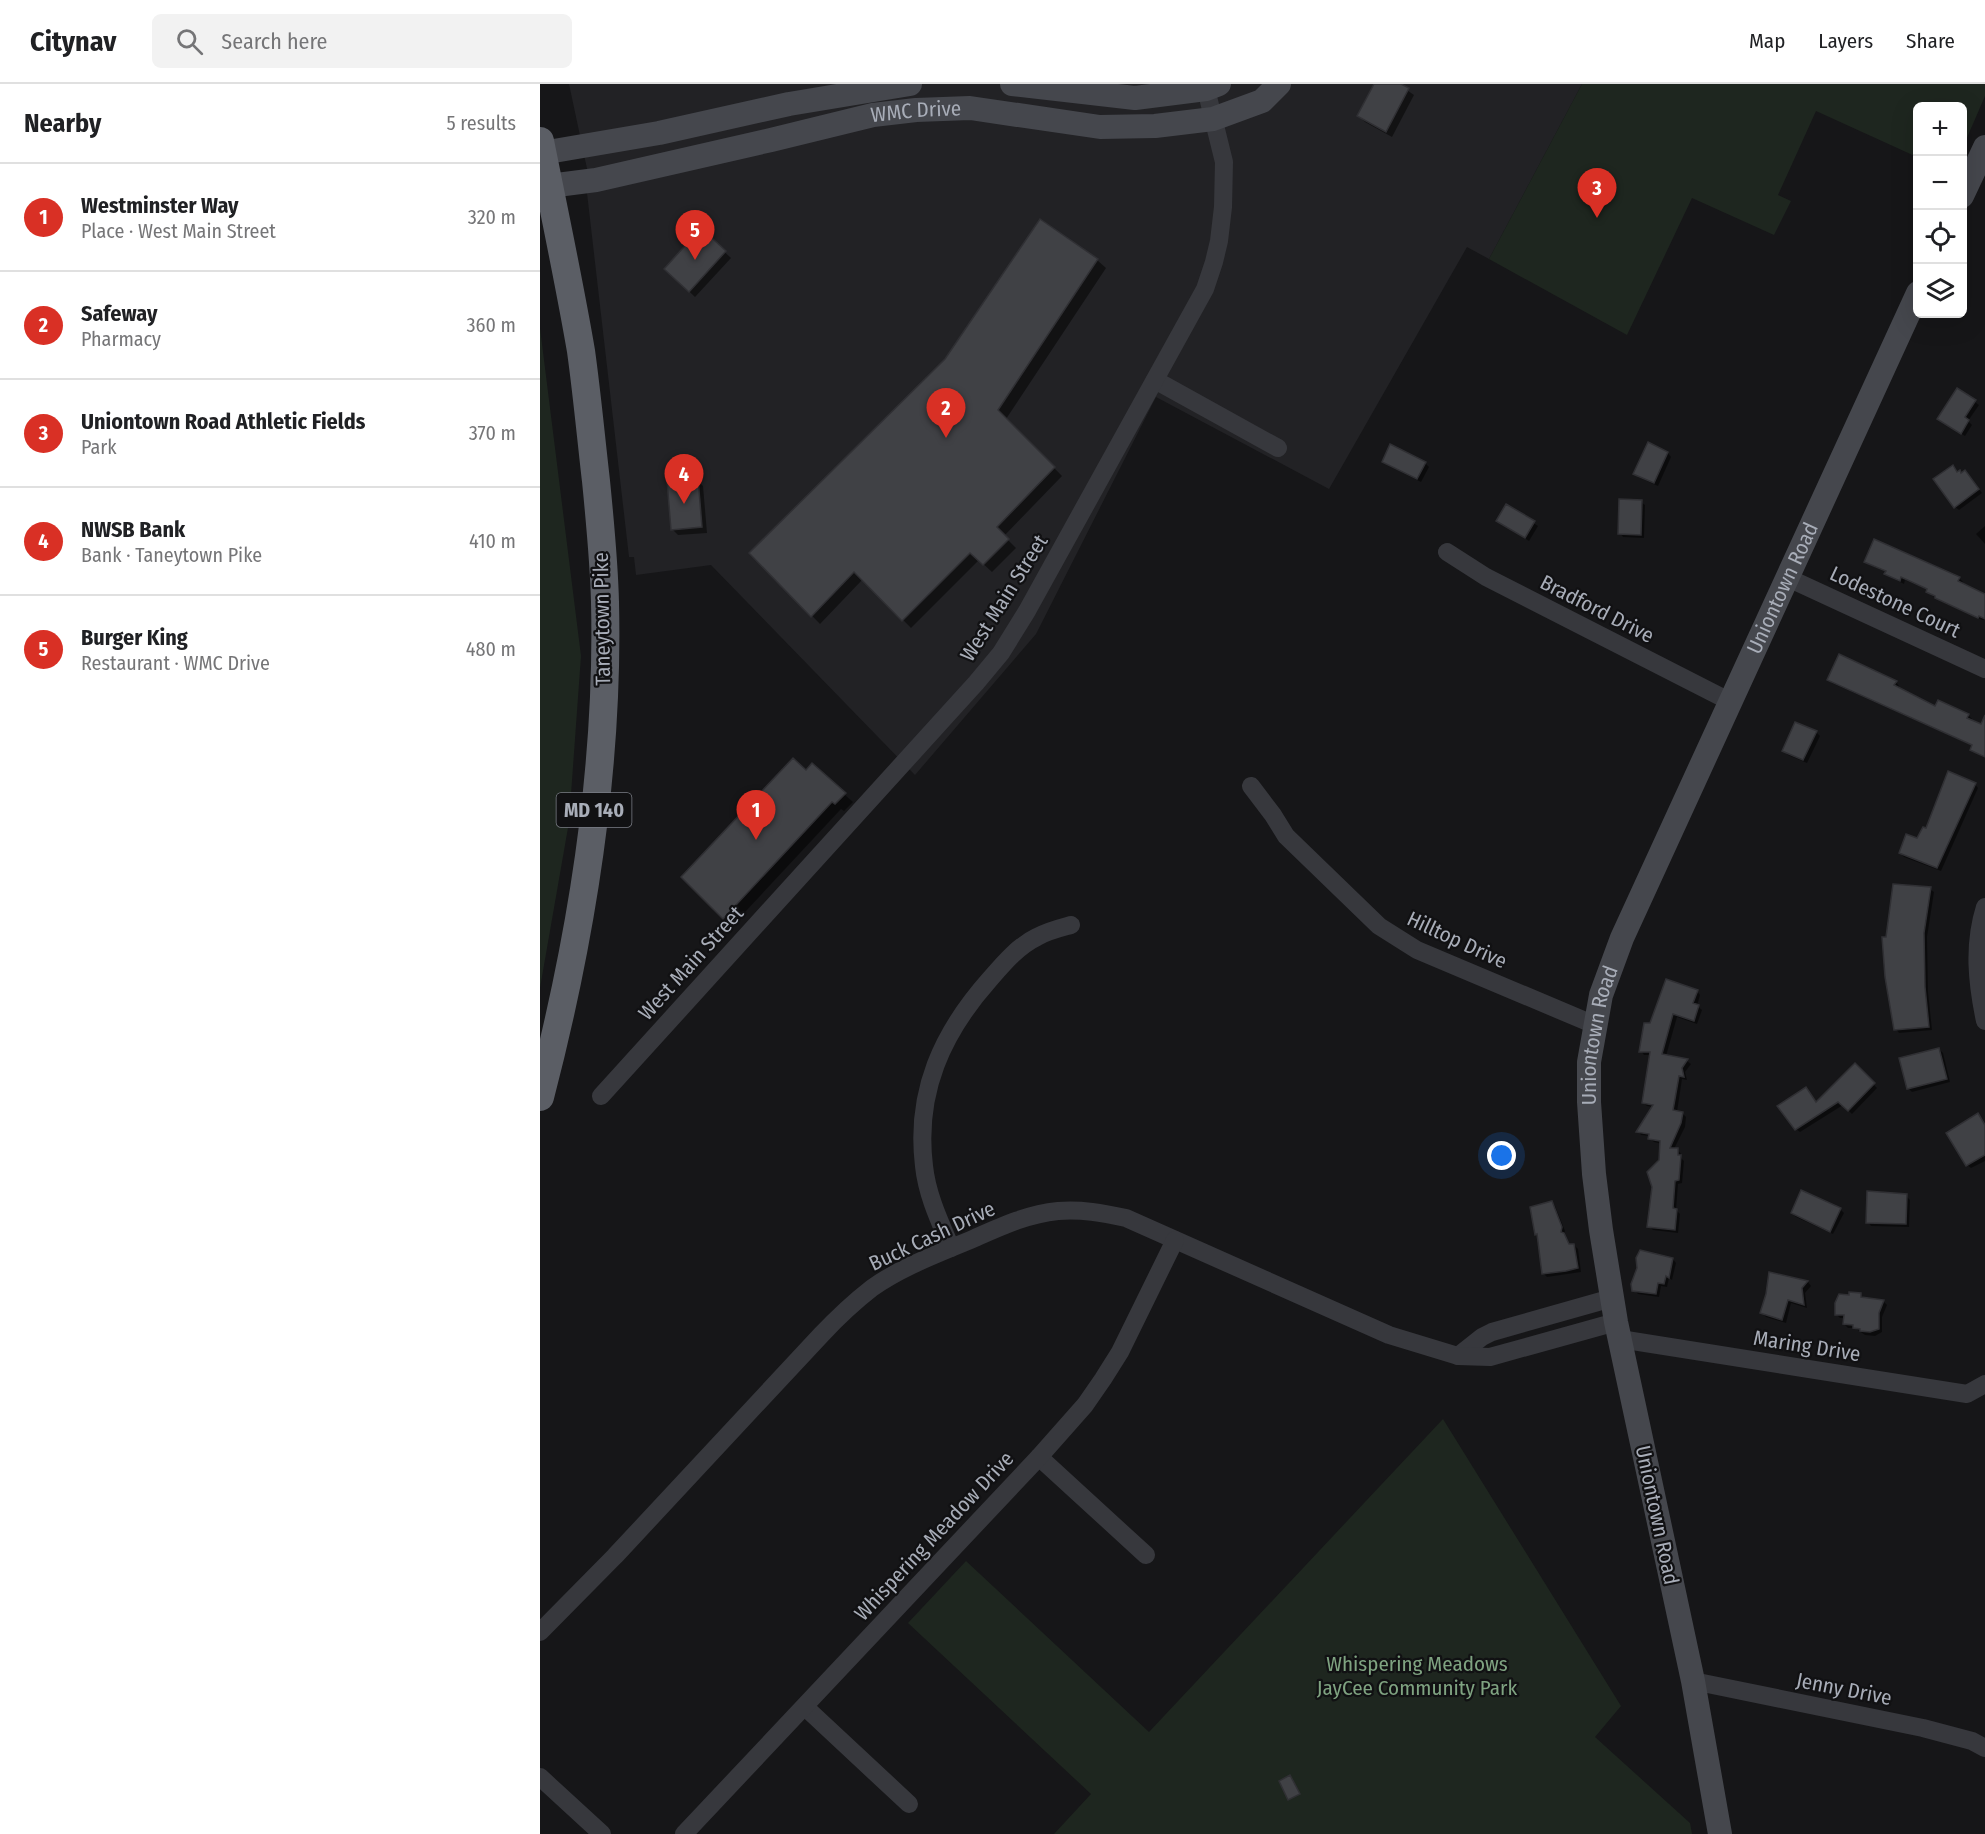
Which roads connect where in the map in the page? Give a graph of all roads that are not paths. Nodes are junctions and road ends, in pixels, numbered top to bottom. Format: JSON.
{"nodes":[{"id":1,"x":910,"y":84,"type":"edge"},
{"id":2,"x":1012,"y":84,"type":"edge"},
{"id":3,"x":1279,"y":84,"type":"edge"},
{"id":4,"x":1212,"y":86,"type":"edge"},
{"id":5,"x":1213,"y":119,"type":"junction"},
{"id":6,"x":1985,"y":147,"type":"edge"},
{"id":7,"x":541,"y":149,"type":"edge"},
{"id":8,"x":1967,"y":185,"type":"edge"},
{"id":9,"x":544,"y":187,"type":"edge"},
{"id":10,"x":1913,"y":302,"type":"edge"},
{"id":11,"x":1155,"y":380,"type":"junction"},
{"id":12,"x":1278,"y":448,"type":"dead end"},
{"id":13,"x":1447,"y":552,"type":"dead end"},
{"id":14,"x":1786,"y":577,"type":"junction"},
{"id":15,"x":1985,"y":669,"type":"edge"},
{"id":16,"x":1729,"y":702,"type":"junction"},
{"id":17,"x":1251,"y":786,"type":"dead end"},
{"id":18,"x":1985,"y":907,"type":"edge"},
{"id":19,"x":1071,"y":925,"type":"dead end"},
{"id":20,"x":1985,"y":1021,"type":"edge"},
{"id":21,"x":1595,"y":1025,"type":"junction"},
{"id":22,"x":540,"y":1096,"type":"edge"},
{"id":23,"x":601,"y":1096,"type":"dead end"},
{"id":24,"x":1175,"y":1240,"type":"junction"},
{"id":25,"x":951,"y":1248,"type":"junction"},
{"id":26,"x":1612,"y":1298,"type":"junction"},
{"id":27,"x":1618,"y":1330,"type":"junction"},
{"id":28,"x":1458,"y":1356,"type":"junction"},
{"id":29,"x":1985,"y":1384,"type":"edge"},
{"id":30,"x":1039,"y":1457,"type":"junction"},
{"id":31,"x":1146,"y":1555,"type":"dead end"},
{"id":32,"x":540,"y":1632,"type":"edge"},
{"id":33,"x":1693,"y":1682,"type":"junction"},
{"id":34,"x":805,"y":1707,"type":"junction"},
{"id":35,"x":1985,"y":1748,"type":"edge"},
{"id":36,"x":540,"y":1778,"type":"edge"},
{"id":37,"x":909,"y":1804,"type":"dead end"},
{"id":38,"x":602,"y":1834,"type":"edge"},
{"id":39,"x":684,"y":1834,"type":"edge"},
{"id":40,"x":1720,"y":1834,"type":"edge"}],
"edges":[{"from":1,"to":7,"type":"main road","name":"WMC Drive"},
{"from":2,"to":4,"type":"main road"},
{"from":3,"to":5,"type":"main road","name":"WMC Drive"},
{"from":4,"to":5,"type":"street","name":"West Main Street"},
{"from":5,"to":9,"type":"main road","name":"WMC Drive"},
{"from":5,"to":11,"type":"street","name":"West Main Street"},
{"from":6,"to":8,"type":"main road"},
{"from":7,"to":9,"type":"highway","name":"Taneytown Pike","number":"MD 140"},
{"from":9,"to":22,"type":"highway","name":"Taneytown Pike","number":"MD 140"},
{"from":10,"to":14,"type":"main road","name":"Uniontown Road"},
{"from":11,"to":12,"type":"street"},
{"from":11,"to":23,"type":"street","name":"West Main Street"},
{"from":13,"to":16,"type":"street","name":"Bradford Drive"},
{"from":14,"to":15,"type":"street","name":"Lodestone Court"},
{"from":14,"to":16,"type":"main road","name":"Uniontown Road"},
{"from":16,"to":21,"type":"main road","name":"Uniontown Road"},
{"from":17,"to":21,"type":"street","name":"Hilltop Drive"},
{"from":18,"to":20,"type":"street"},
{"from":19,"to":25,"type":"street"},
{"from":21,"to":26,"type":"main road","name":"Uniontown Road"},
{"from":24,"to":25,"type":"street","name":"Buck Cash Drive"},
{"from":24,"to":28,"type":"street","name":"Buck Cash Drive"},
{"from":24,"to":30,"type":"street","name":"Whispering Meadow Drive"},
{"from":25,"to":32,"type":"street","name":"Buck Cash Drive"},
{"from":26,"to":27,"type":"main road","name":"Uniontown Road"},
{"from":26,"to":28,"type":"street"},
{"from":27,"to":28,"type":"street","name":"Buck Cash Drive"},
{"from":27,"to":29,"type":"street","name":"Maring Drive"},
{"from":27,"to":33,"type":"main road","name":"Uniontown Road"},
{"from":30,"to":31,"type":"street"},
{"from":30,"to":34,"type":"street","name":"Whispering Meadow Drive"},
{"from":33,"to":35,"type":"street","name":"Jenny Drive"},
{"from":33,"to":40,"type":"main road","name":"Uniontown Road"},
{"from":34,"to":37,"type":"street"},
{"from":34,"to":39,"type":"street","name":"Whispering Meadow Drive"},
{"from":36,"to":38,"type":"street"}]}
